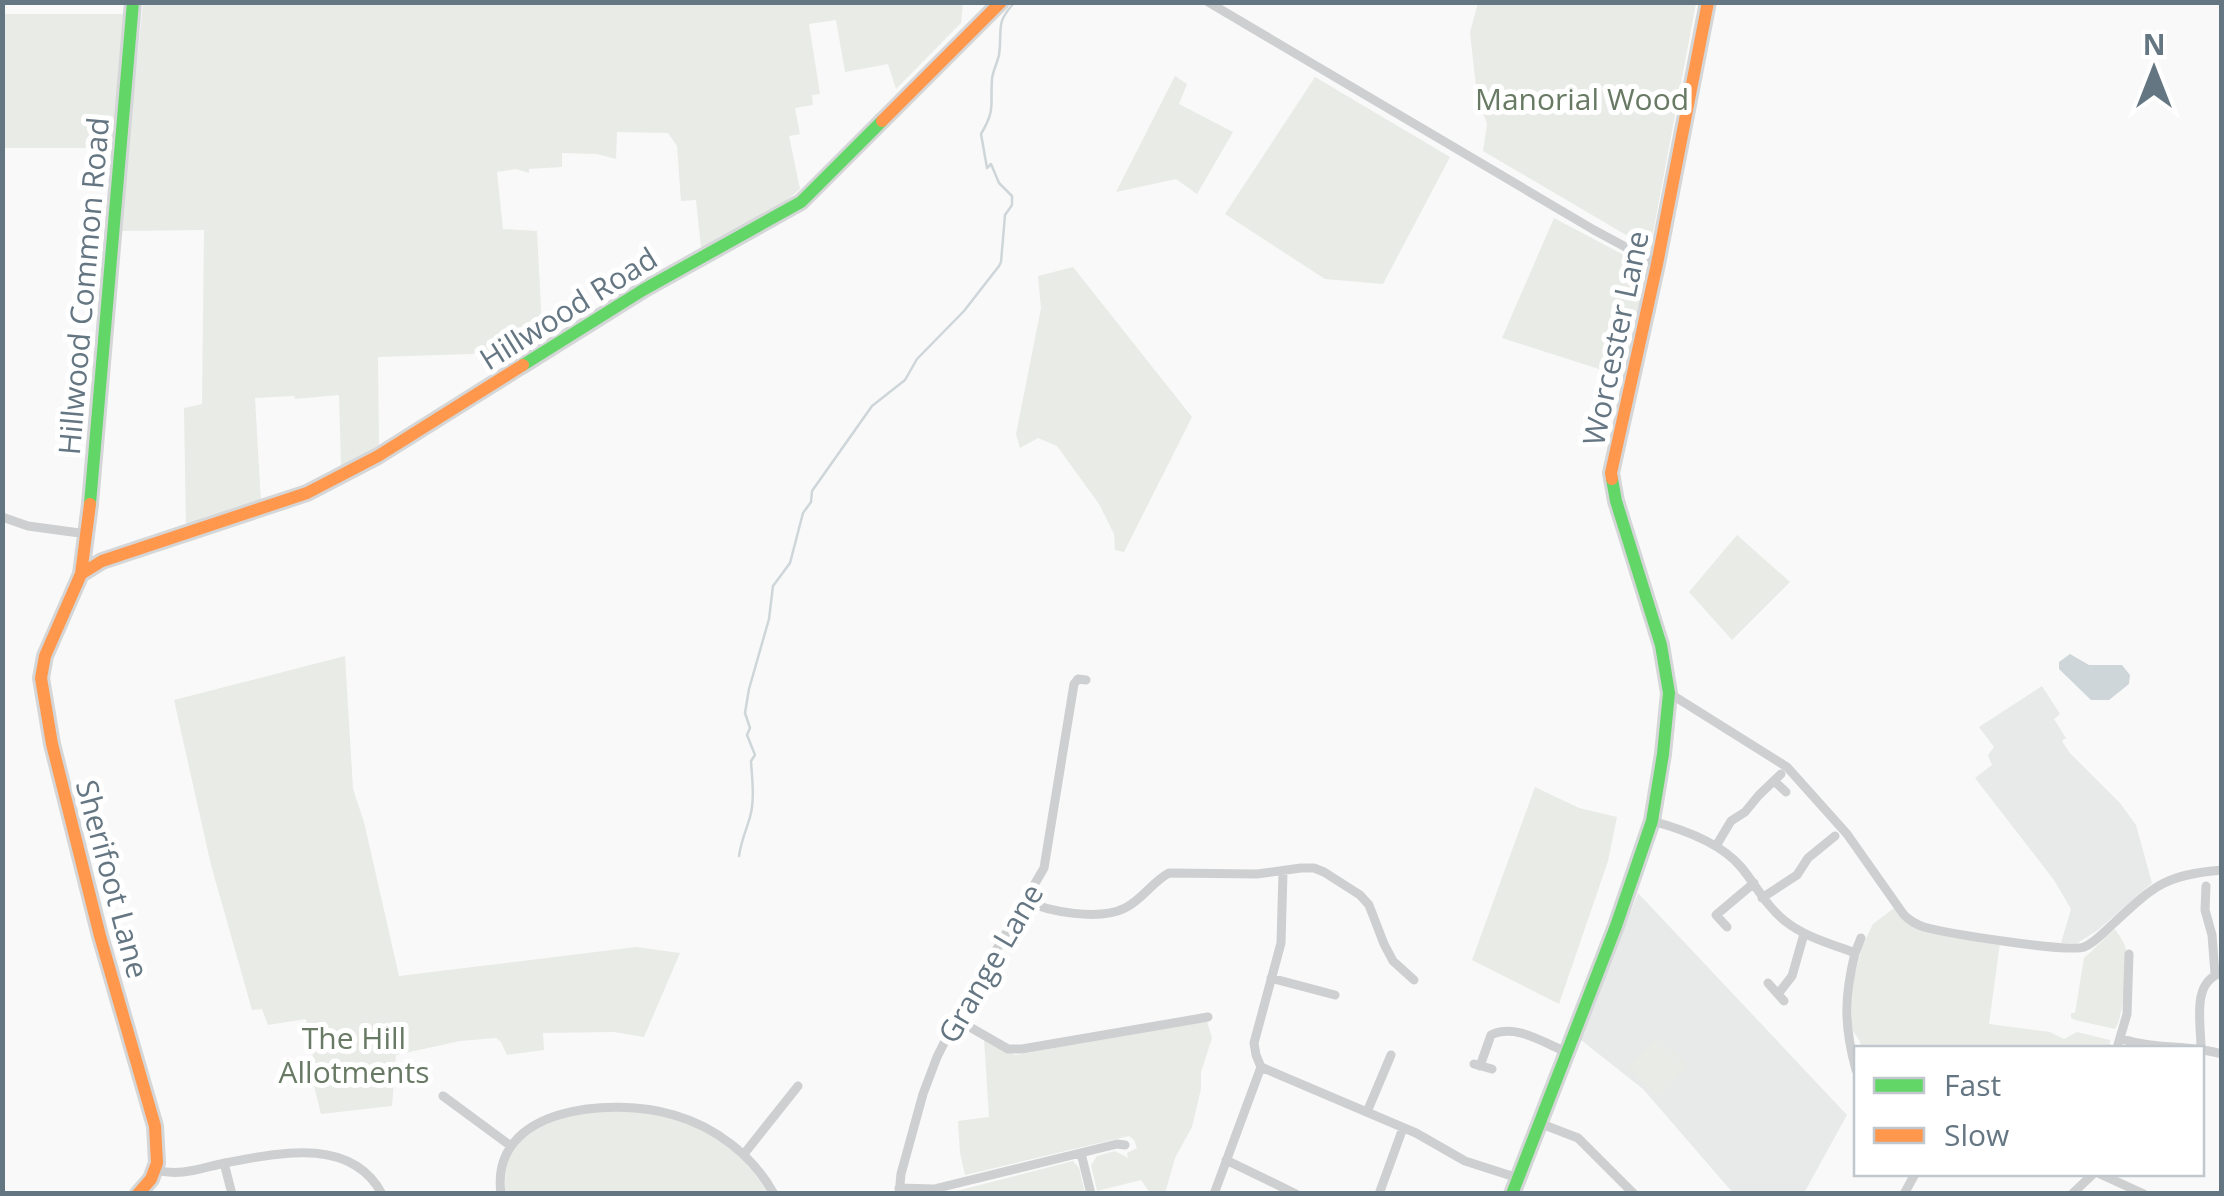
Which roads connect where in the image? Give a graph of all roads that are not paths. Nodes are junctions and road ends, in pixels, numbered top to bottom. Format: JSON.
{"nodes":[{"id":1,"x":132,"y":2,"type":"edge"},
{"id":2,"x":1001,"y":2,"type":"edge"},
{"id":3,"x":1208,"y":2,"type":"edge"},
{"id":4,"x":1708,"y":2,"type":"edge"},
{"id":5,"x":1657,"y":264,"type":"junction"},
{"id":6,"x":2,"y":516,"type":"edge"},
{"id":7,"x":87,"y":540,"type":"junction"},
{"id":8,"x":102,"y":561,"type":"junction"},
{"id":9,"x":81,"y":574,"type":"junction"},
{"id":10,"x":1086,"y":680,"type":"dead end"},
{"id":11,"x":1668,"y":693,"type":"junction"},
{"id":12,"x":1786,"y":792,"type":"dead end"},
{"id":13,"x":1652,"y":821,"type":"junction"},
{"id":14,"x":1833,"y":842,"type":"dead end"},
{"id":15,"x":1716,"y":846,"type":"junction"},
{"id":16,"x":2222,"y":870,"type":"edge"},
{"id":17,"x":1284,"y":872,"type":"junction"},
{"id":18,"x":1754,"y":883,"type":"junction"},
{"id":19,"x":2206,"y":886,"type":"dead end"},
{"id":20,"x":1762,"y":898,"type":"junction"},
{"id":21,"x":1024,"y":900,"type":"junction"},
{"id":22,"x":2191,"y":903,"type":"dead end"},
{"id":23,"x":2205,"y":904,"type":"junction"},
{"id":24,"x":1727,"y":927,"type":"dead end"},
{"id":25,"x":1804,"y":934,"type":"junction"},
{"id":26,"x":1862,"y":938,"type":"dead end"},
{"id":27,"x":1855,"y":954,"type":"junction"},
{"id":28,"x":2132,"y":961,"type":"dead end"},
{"id":29,"x":2218,"y":974,"type":"edge"},
{"id":30,"x":1271,"y":978,"type":"junction"},
{"id":31,"x":1414,"y":980,"type":"dead end"},
{"id":32,"x":1768,"y":984,"type":"dead end"},
{"id":33,"x":1335,"y":995,"type":"dead end"},
{"id":34,"x":1208,"y":1017,"type":"dead end"},
{"id":35,"x":956,"y":1019,"type":"junction"},
{"id":36,"x":2119,"y":1044,"type":"edge"},
{"id":37,"x":2201,"y":1046,"type":"edge"},
{"id":38,"x":1566,"y":1052,"type":"junction"},
{"id":39,"x":1391,"y":1055,"type":"dead end"},
{"id":40,"x":1854,"y":1062,"type":"edge"},
{"id":41,"x":1374,"y":1064,"type":"dead end"},
{"id":42,"x":1261,"y":1066,"type":"junction"},
{"id":43,"x":1385,"y":1068,"type":"junction"},
{"id":44,"x":1492,"y":1068,"type":"dead end"},
{"id":45,"x":798,"y":1086,"type":"dead end"},
{"id":46,"x":443,"y":1096,"type":"dead end"},
{"id":47,"x":1367,"y":1112,"type":"junction"},
{"id":48,"x":1539,"y":1123,"type":"junction"},
{"id":49,"x":1403,"y":1128,"type":"junction"},
{"id":50,"x":1125,"y":1145,"type":"dead end"},
{"id":51,"x":511,"y":1146,"type":"junction"},
{"id":52,"x":1081,"y":1153,"type":"junction"},
{"id":53,"x":744,"y":1154,"type":"junction"},
{"id":54,"x":1226,"y":1160,"type":"junction"},
{"id":55,"x":224,"y":1163,"type":"junction"},
{"id":56,"x":156,"y":1170,"type":"junction"},
{"id":57,"x":2094,"y":1176,"type":"edge"},
{"id":58,"x":2102,"y":1176,"type":"edge"},
{"id":59,"x":2133,"y":1176,"type":"edge"},
{"id":60,"x":1518,"y":1178,"type":"junction"},
{"id":61,"x":2128,"y":1186,"type":"junction"},
{"id":62,"x":899,"y":1191,"type":"edge"},
{"id":63,"x":138,"y":1194,"type":"edge"},
{"id":64,"x":232,"y":1194,"type":"edge"},
{"id":65,"x":382,"y":1194,"type":"edge"},
{"id":66,"x":501,"y":1194,"type":"edge"},
{"id":67,"x":774,"y":1194,"type":"edge"},
{"id":68,"x":1091,"y":1194,"type":"edge"},
{"id":69,"x":1214,"y":1194,"type":"edge"},
{"id":70,"x":1296,"y":1194,"type":"edge"},
{"id":71,"x":1379,"y":1194,"type":"edge"},
{"id":72,"x":1512,"y":1194,"type":"edge"},
{"id":73,"x":1634,"y":1194,"type":"edge"},
{"id":74,"x":2072,"y":1194,"type":"edge"},
{"id":75,"x":2144,"y":1194,"type":"edge"}],
"edges":[{"from":1,"to":7,"type":"street","name":"Hillwood Common Road"},
{"from":2,"to":8,"type":"street","name":"Hillwood Road"},
{"from":3,"to":5,"type":"street"},
{"from":4,"to":5,"type":"street","name":"Worcester Lane"},
{"from":5,"to":11,"type":"street","name":"Worcester Lane"},
{"from":6,"to":7,"type":"street"},
{"from":7,"to":8,"type":"street"},
{"from":7,"to":9,"type":"street","name":"Hillwood Common Road"},
{"from":8,"to":9,"type":"street","name":"Hillwood Road"},
{"from":9,"to":56,"type":"street","name":"Sherifoot Lane"},
{"from":10,"to":21,"type":"street","name":"Grange Lane"},
{"from":11,"to":13,"type":"street","name":"Worcester Lane"},
{"from":11,"to":16,"type":"street"},
{"from":12,"to":15,"type":"street"},
{"from":13,"to":15,"type":"street"},
{"from":13,"to":38,"type":"street","name":"Worcester Lane"},
{"from":14,"to":20,"type":"street"},
{"from":15,"to":18,"type":"street"},
{"from":17,"to":21,"type":"street"},
{"from":17,"to":30,"type":"street"},
{"from":17,"to":31,"type":"street"},
{"from":18,"to":20,"type":"street"},
{"from":18,"to":24,"type":"street"},
{"from":19,"to":23,"type":"street"},
{"from":20,"to":25,"type":"street"},
{"from":21,"to":35,"type":"street","name":"Grange Lane"},
{"from":22,"to":23,"type":"street"},
{"from":23,"to":29,"type":"street"},
{"from":25,"to":27,"type":"street"},
{"from":25,"to":32,"type":"street"},
{"from":26,"to":27,"type":"street"},
{"from":27,"to":40,"type":"street"},
{"from":28,"to":36,"type":"street"},
{"from":29,"to":37,"type":"street"},
{"from":30,"to":33,"type":"street"},
{"from":30,"to":42,"type":"street"},
{"from":34,"to":35,"type":"street"},
{"from":35,"to":62,"type":"street","name":"Grange Lane"},
{"from":38,"to":44,"type":"street"},
{"from":38,"to":48,"type":"street","name":"Worcester Lane"},
{"from":39,"to":43,"type":"street"},
{"from":41,"to":43,"type":"street"},
{"from":42,"to":47,"type":"street"},
{"from":42,"to":54,"type":"street"},
{"from":43,"to":47,"type":"street"},
{"from":45,"to":53,"type":"street"},
{"from":46,"to":51,"type":"street"},
{"from":47,"to":49,"type":"street"},
{"from":48,"to":60,"type":"street","name":"Worcester Lane"},
{"from":48,"to":73,"type":"street"},
{"from":49,"to":60,"type":"street"},
{"from":49,"to":71,"type":"street"},
{"from":50,"to":52,"type":"street"},
{"from":51,"to":53,"type":"street"},
{"from":51,"to":66,"type":"street"},
{"from":52,"to":62,"type":"street"},
{"from":52,"to":68,"type":"street"},
{"from":53,"to":67,"type":"street"},
{"from":54,"to":69,"type":"street"},
{"from":54,"to":70,"type":"street"},
{"from":55,"to":56,"type":"street"},
{"from":55,"to":64,"type":"street"},
{"from":55,"to":65,"type":"street"},
{"from":56,"to":63,"type":"street"},
{"from":57,"to":74,"type":"street"},
{"from":58,"to":61,"type":"street"},
{"from":59,"to":61,"type":"street"},
{"from":60,"to":72,"type":"street","name":"Worcester Lane"},
{"from":61,"to":75,"type":"street"}]}
